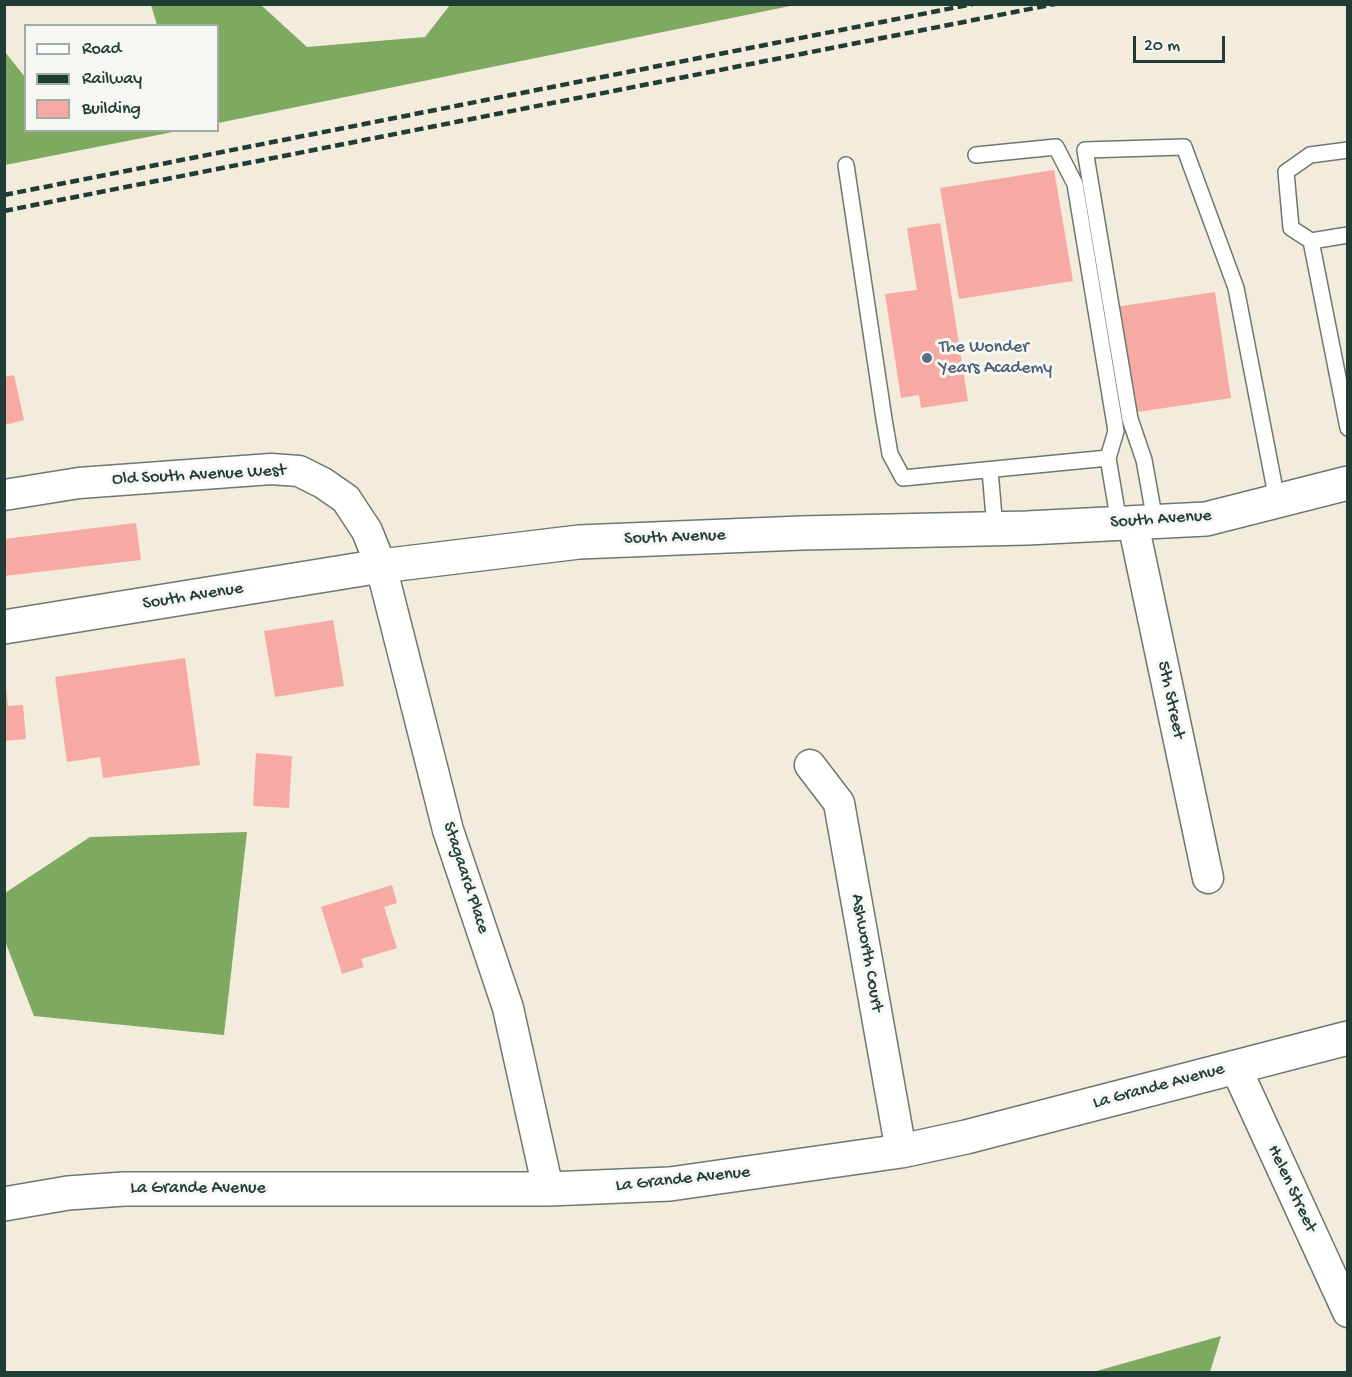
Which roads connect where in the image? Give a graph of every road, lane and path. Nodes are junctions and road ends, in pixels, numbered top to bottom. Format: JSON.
{"nodes":[{"id":1,"x":1347,"y":150,"type":"edge"},
{"id":2,"x":976,"y":155,"type":"dead end"},
{"id":3,"x":846,"y":165,"type":"dead end"},
{"id":4,"x":1347,"y":235,"type":"edge"},
{"id":5,"x":1311,"y":241,"type":"junction"},
{"id":6,"x":1347,"y":428,"type":"edge"},
{"id":7,"x":1107,"y":458,"type":"junction"},
{"id":8,"x":990,"y":470,"type":"junction"},
{"id":9,"x":1347,"y":483,"type":"edge"},
{"id":10,"x":4,"y":495,"type":"edge"},
{"id":11,"x":1277,"y":500,"type":"junction"},
{"id":12,"x":1136,"y":522,"type":"junction"},
{"id":13,"x":995,"y":529,"type":"junction"},
{"id":14,"x":381,"y":566,"type":"junction"},
{"id":15,"x":4,"y":627,"type":"edge"},
{"id":16,"x":810,"y":765,"type":"dead end"},
{"id":17,"x":1208,"y":878,"type":"dead end"},
{"id":18,"x":1347,"y":1038,"type":"edge"},
{"id":19,"x":1235,"y":1066,"type":"junction"},
{"id":20,"x":901,"y":1151,"type":"junction"},
{"id":21,"x":548,"y":1189,"type":"junction"},
{"id":22,"x":4,"y":1204,"type":"edge"},
{"id":23,"x":1347,"y":1312,"type":"edge"}],
"edges":[{"from":1,"to":5,"type":"lane"},
{"from":2,"to":7,"type":"lane"},
{"from":3,"to":8,"type":"lane"},
{"from":4,"to":5,"type":"lane"},
{"from":5,"to":6,"type":"lane"},
{"from":7,"to":8,"type":"lane"},
{"from":7,"to":12,"type":"lane"},
{"from":8,"to":13,"type":"lane"},
{"from":9,"to":11,"type":"street","name":"South Avenue"},
{"from":10,"to":14,"type":"street","name":"Old South Avenue West"},
{"from":11,"to":12,"type":"street","name":"South Avenue"},
{"from":11,"to":12,"type":"lane"},
{"from":12,"to":13,"type":"street","name":"South Avenue"},
{"from":12,"to":17,"type":"street","name":"5th Street"},
{"from":13,"to":14,"type":"street","name":"South Avenue"},
{"from":14,"to":15,"type":"street","name":"South Avenue"},
{"from":14,"to":21,"type":"street","name":"Stagaard Place"},
{"from":16,"to":20,"type":"street","name":"Ashworth Court"},
{"from":18,"to":19,"type":"street","name":"La Grande Avenue"},
{"from":19,"to":20,"type":"street","name":"La Grande Avenue"},
{"from":19,"to":23,"type":"street","name":"Helen Street"},
{"from":20,"to":21,"type":"street","name":"La Grande Avenue"},
{"from":21,"to":22,"type":"street","name":"La Grande Avenue"}]}
